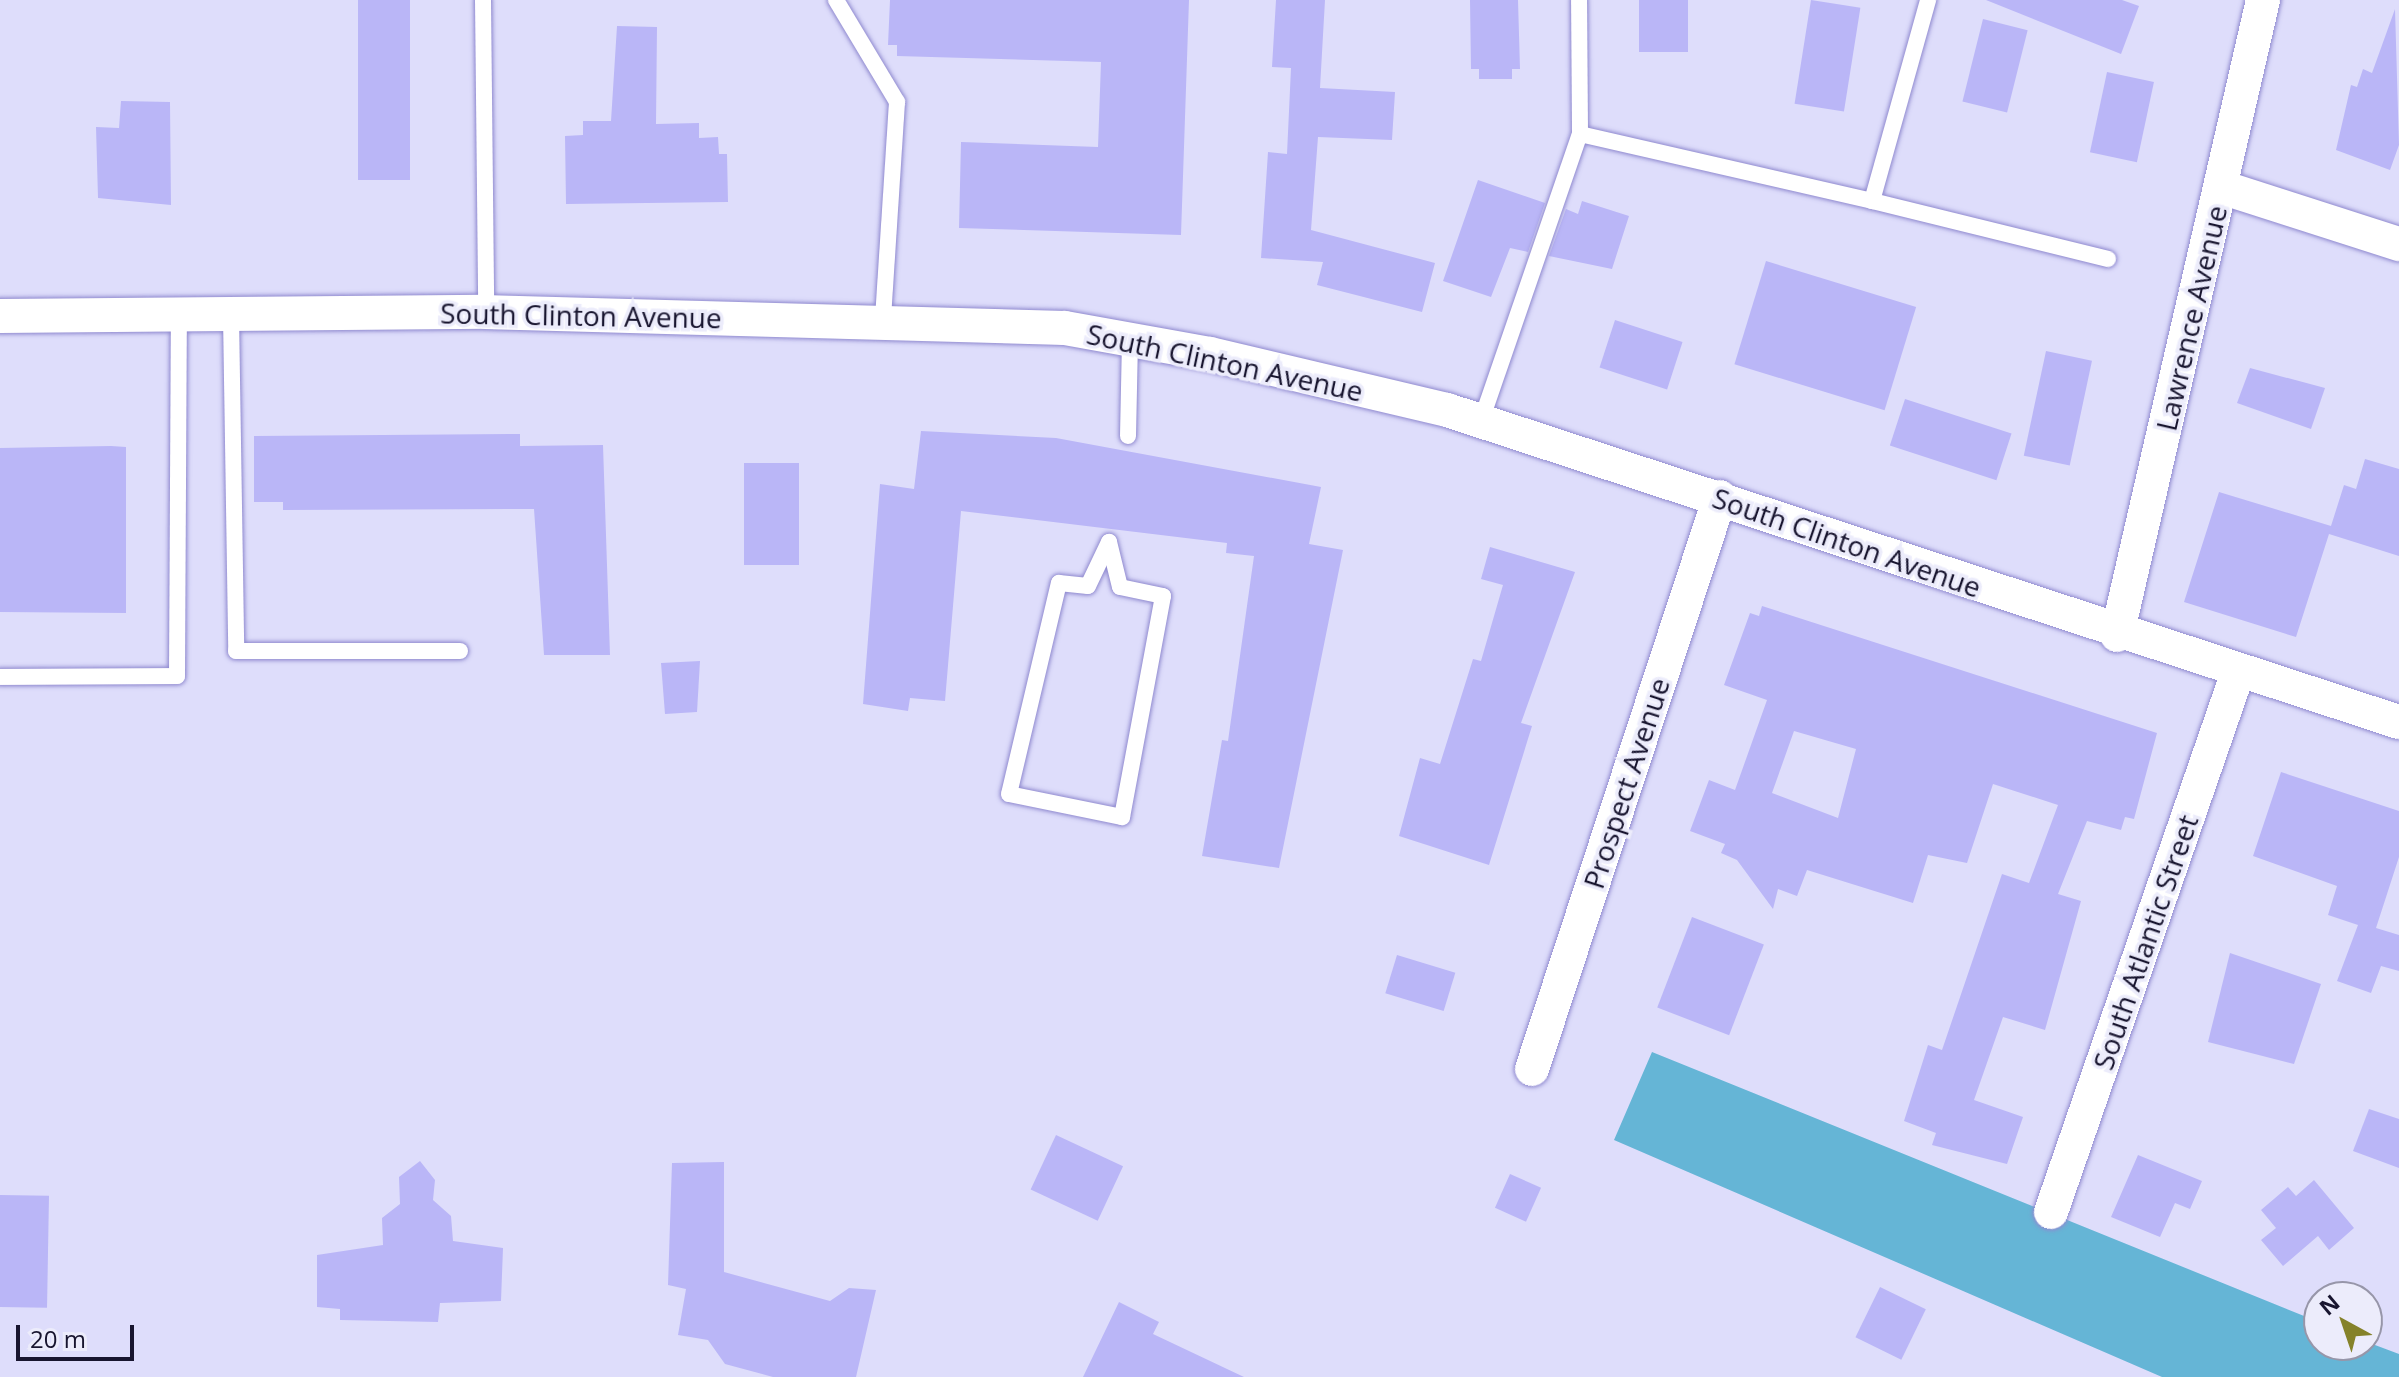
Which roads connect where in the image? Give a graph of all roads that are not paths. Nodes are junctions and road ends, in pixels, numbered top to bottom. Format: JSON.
{"nodes":[{"id":1,"x":483,"y":0,"type":"edge"},
{"id":2,"x":836,"y":0,"type":"edge"},
{"id":3,"x":1579,"y":0,"type":"edge"},
{"id":4,"x":1928,"y":0,"type":"edge"},
{"id":5,"x":2263,"y":0,"type":"edge"},
{"id":6,"x":1580,"y":134,"type":"junction"},
{"id":7,"x":2221,"y":187,"type":"junction"},
{"id":8,"x":1872,"y":201,"type":"junction"},
{"id":9,"x":2399,"y":244,"type":"edge"},
{"id":10,"x":2108,"y":259,"type":"dead end"},
{"id":11,"x":486,"y":312,"type":"junction"},
{"id":12,"x":179,"y":314,"type":"junction"},
{"id":13,"x":231,"y":315,"type":"junction"},
{"id":14,"x":0,"y":316,"type":"edge"},
{"id":15,"x":883,"y":321,"type":"junction"},
{"id":16,"x":1130,"y":340,"type":"junction"},
{"id":17,"x":1481,"y":421,"type":"junction"},
{"id":18,"x":1128,"y":436,"type":"dead end"},
{"id":19,"x":1720,"y":497,"type":"junction"},
{"id":20,"x":1109,"y":542,"type":"joint"},
{"id":21,"x":2117,"y":635,"type":"junction"},
{"id":22,"x":460,"y":651,"type":"dead end"},
{"id":23,"x":2238,"y":672,"type":"junction"},
{"id":24,"x":0,"y":677,"type":"edge"},
{"id":25,"x":2399,"y":722,"type":"edge"},
{"id":26,"x":1532,"y":1069,"type":"dead end"},
{"id":27,"x":2051,"y":1212,"type":"dead end"}],
"edges":[{"from":1,"to":11,"type":"lane"},
{"from":2,"to":15,"type":"lane"},
{"from":3,"to":6,"type":"lane"},
{"from":4,"to":8,"type":"lane"},
{"from":5,"to":7,"type":"street","name":"Lawrence Avenue"},
{"from":6,"to":8,"type":"lane"},
{"from":6,"to":17,"type":"lane"},
{"from":7,"to":9,"type":"street"},
{"from":7,"to":21,"type":"street","name":"Lawrence Avenue"},
{"from":8,"to":10,"type":"lane"},
{"from":11,"to":13,"type":"street","name":"South Clinton Avenue"},
{"from":11,"to":15,"type":"street","name":"South Clinton Avenue"},
{"from":12,"to":13,"type":"street","name":"South Clinton Avenue"},
{"from":12,"to":14,"type":"street","name":"South Clinton Avenue"},
{"from":12,"to":24,"type":"lane"},
{"from":13,"to":22,"type":"lane"},
{"from":15,"to":16,"type":"street","name":"South Clinton Avenue"},
{"from":16,"to":17,"type":"street","name":"South Clinton Avenue"},
{"from":16,"to":18,"type":"lane"},
{"from":17,"to":19,"type":"street","name":"South Clinton Avenue"},
{"from":19,"to":21,"type":"street","name":"South Clinton Avenue"},
{"from":19,"to":26,"type":"street","name":"Prospect Avenue"},
{"from":20,"to":20,"type":"lane"},
{"from":21,"to":23,"type":"street","name":"South Clinton Avenue"},
{"from":23,"to":25,"type":"street","name":"South Clinton Avenue"},
{"from":23,"to":27,"type":"street","name":"South Atlantic Street"}]}
